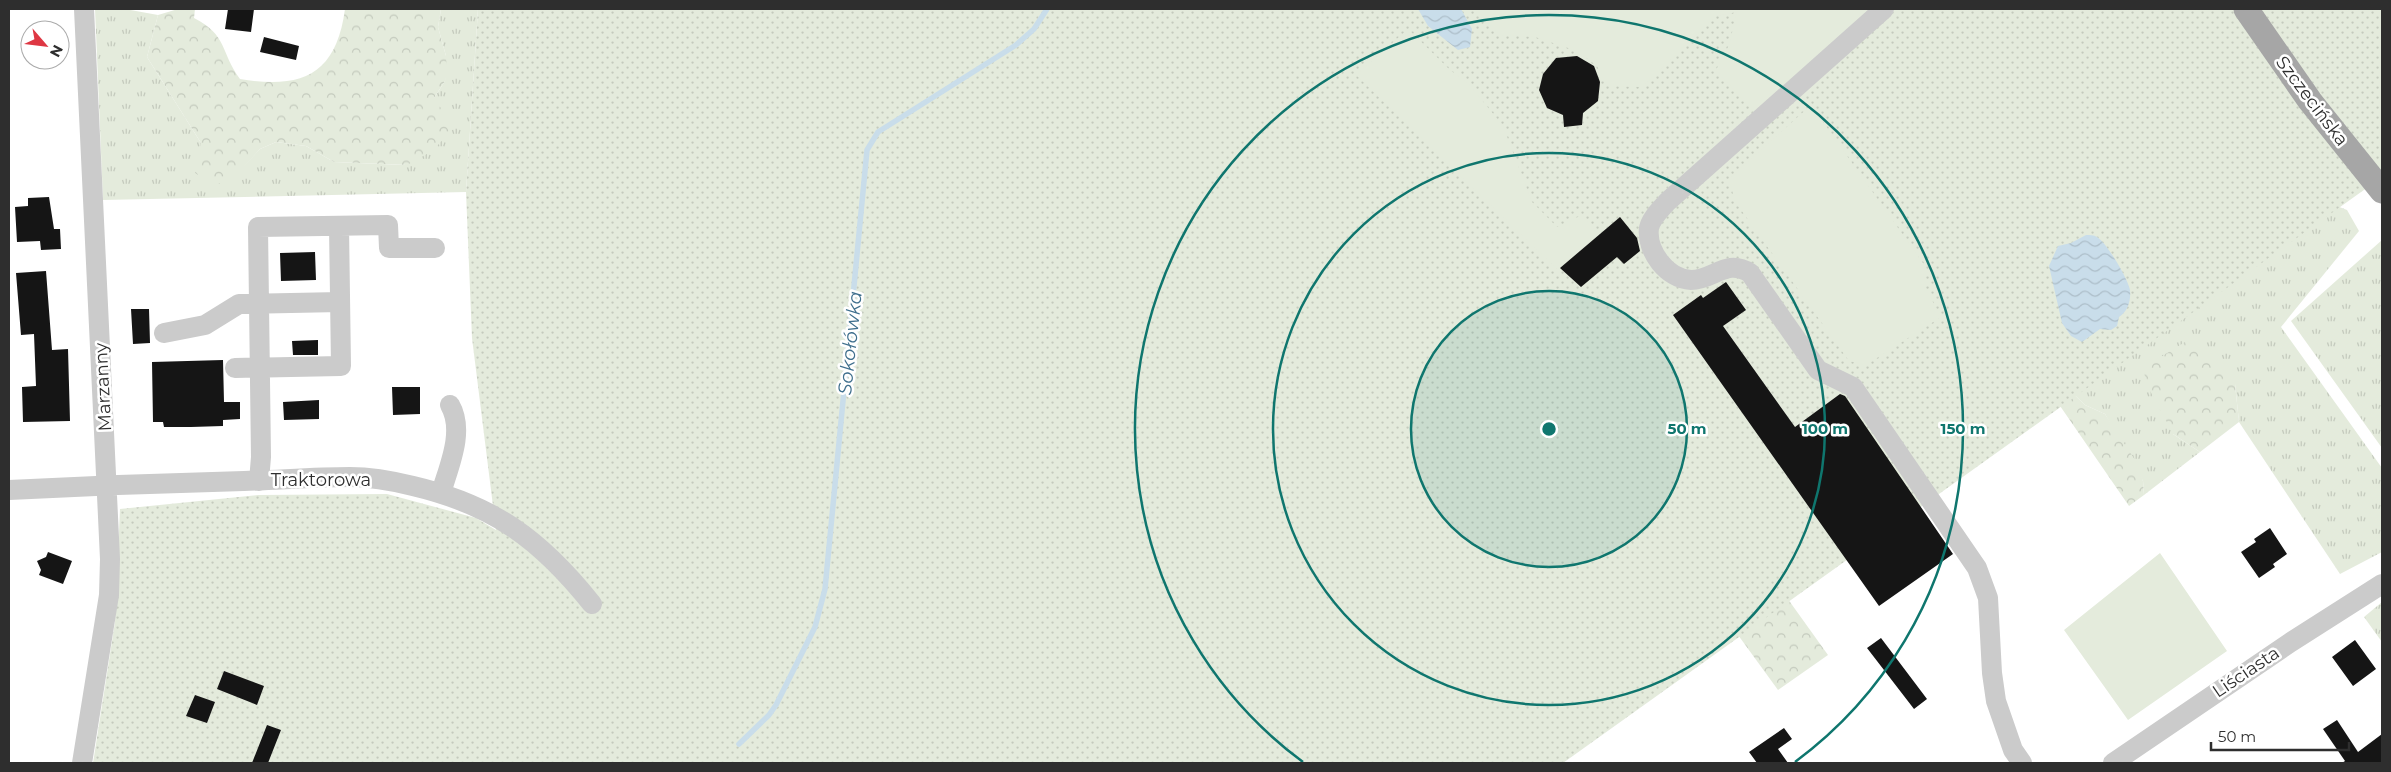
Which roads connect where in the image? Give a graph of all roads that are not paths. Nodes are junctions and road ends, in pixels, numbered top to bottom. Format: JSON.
{"nodes":[{"id":1,"x":84,"y":9,"type":"edge"},
{"id":2,"x":1884,"y":9,"type":"edge"},
{"id":3,"x":2246,"y":9,"type":"edge"},
{"id":4,"x":2382,"y":191,"type":"edge"},
{"id":5,"x":339,"y":226,"type":"junction"},
{"id":6,"x":435,"y":248,"type":"dead end"},
{"id":7,"x":340,"y":302,"type":"junction"},
{"id":8,"x":259,"y":304,"type":"junction"},
{"id":9,"x":164,"y":332,"type":"dead end"},
{"id":10,"x":260,"y":367,"type":"junction"},
{"id":11,"x":235,"y":368,"type":"dead end"},
{"id":12,"x":450,"y":405,"type":"dead end"},
{"id":13,"x":259,"y":480,"type":"junction"},
{"id":14,"x":106,"y":484,"type":"junction"},
{"id":15,"x":9,"y":490,"type":"edge"},
{"id":16,"x":441,"y":493,"type":"junction"},
{"id":17,"x":2382,"y":584,"type":"edge"},
{"id":18,"x":592,"y":604,"type":"dead end"},
{"id":19,"x":82,"y":763,"type":"edge"},
{"id":20,"x":2022,"y":763,"type":"edge"},
{"id":21,"x":2113,"y":763,"type":"edge"}],
"edges":[{"from":1,"to":14,"type":"street","name":"Marzanny"},
{"from":2,"to":20,"type":"street"},
{"from":3,"to":4,"type":"main road","name":"Szczecińska"},
{"from":5,"to":6,"type":"street"},
{"from":5,"to":7,"type":"street"},
{"from":5,"to":8,"type":"street"},
{"from":7,"to":8,"type":"street"},
{"from":7,"to":10,"type":"street"},
{"from":8,"to":9,"type":"street"},
{"from":8,"to":10,"type":"street"},
{"from":10,"to":11,"type":"street"},
{"from":10,"to":13,"type":"street"},
{"from":12,"to":16,"type":"street"},
{"from":13,"to":14,"type":"street","name":"Traktorowa"},
{"from":13,"to":16,"type":"street","name":"Traktorowa"},
{"from":14,"to":15,"type":"street","name":"Traktorowa"},
{"from":14,"to":19,"type":"street","name":"Marzanny"},
{"from":16,"to":18,"type":"street","name":"Traktorowa"},
{"from":17,"to":21,"type":"street","name":"Liściasta"}]}
